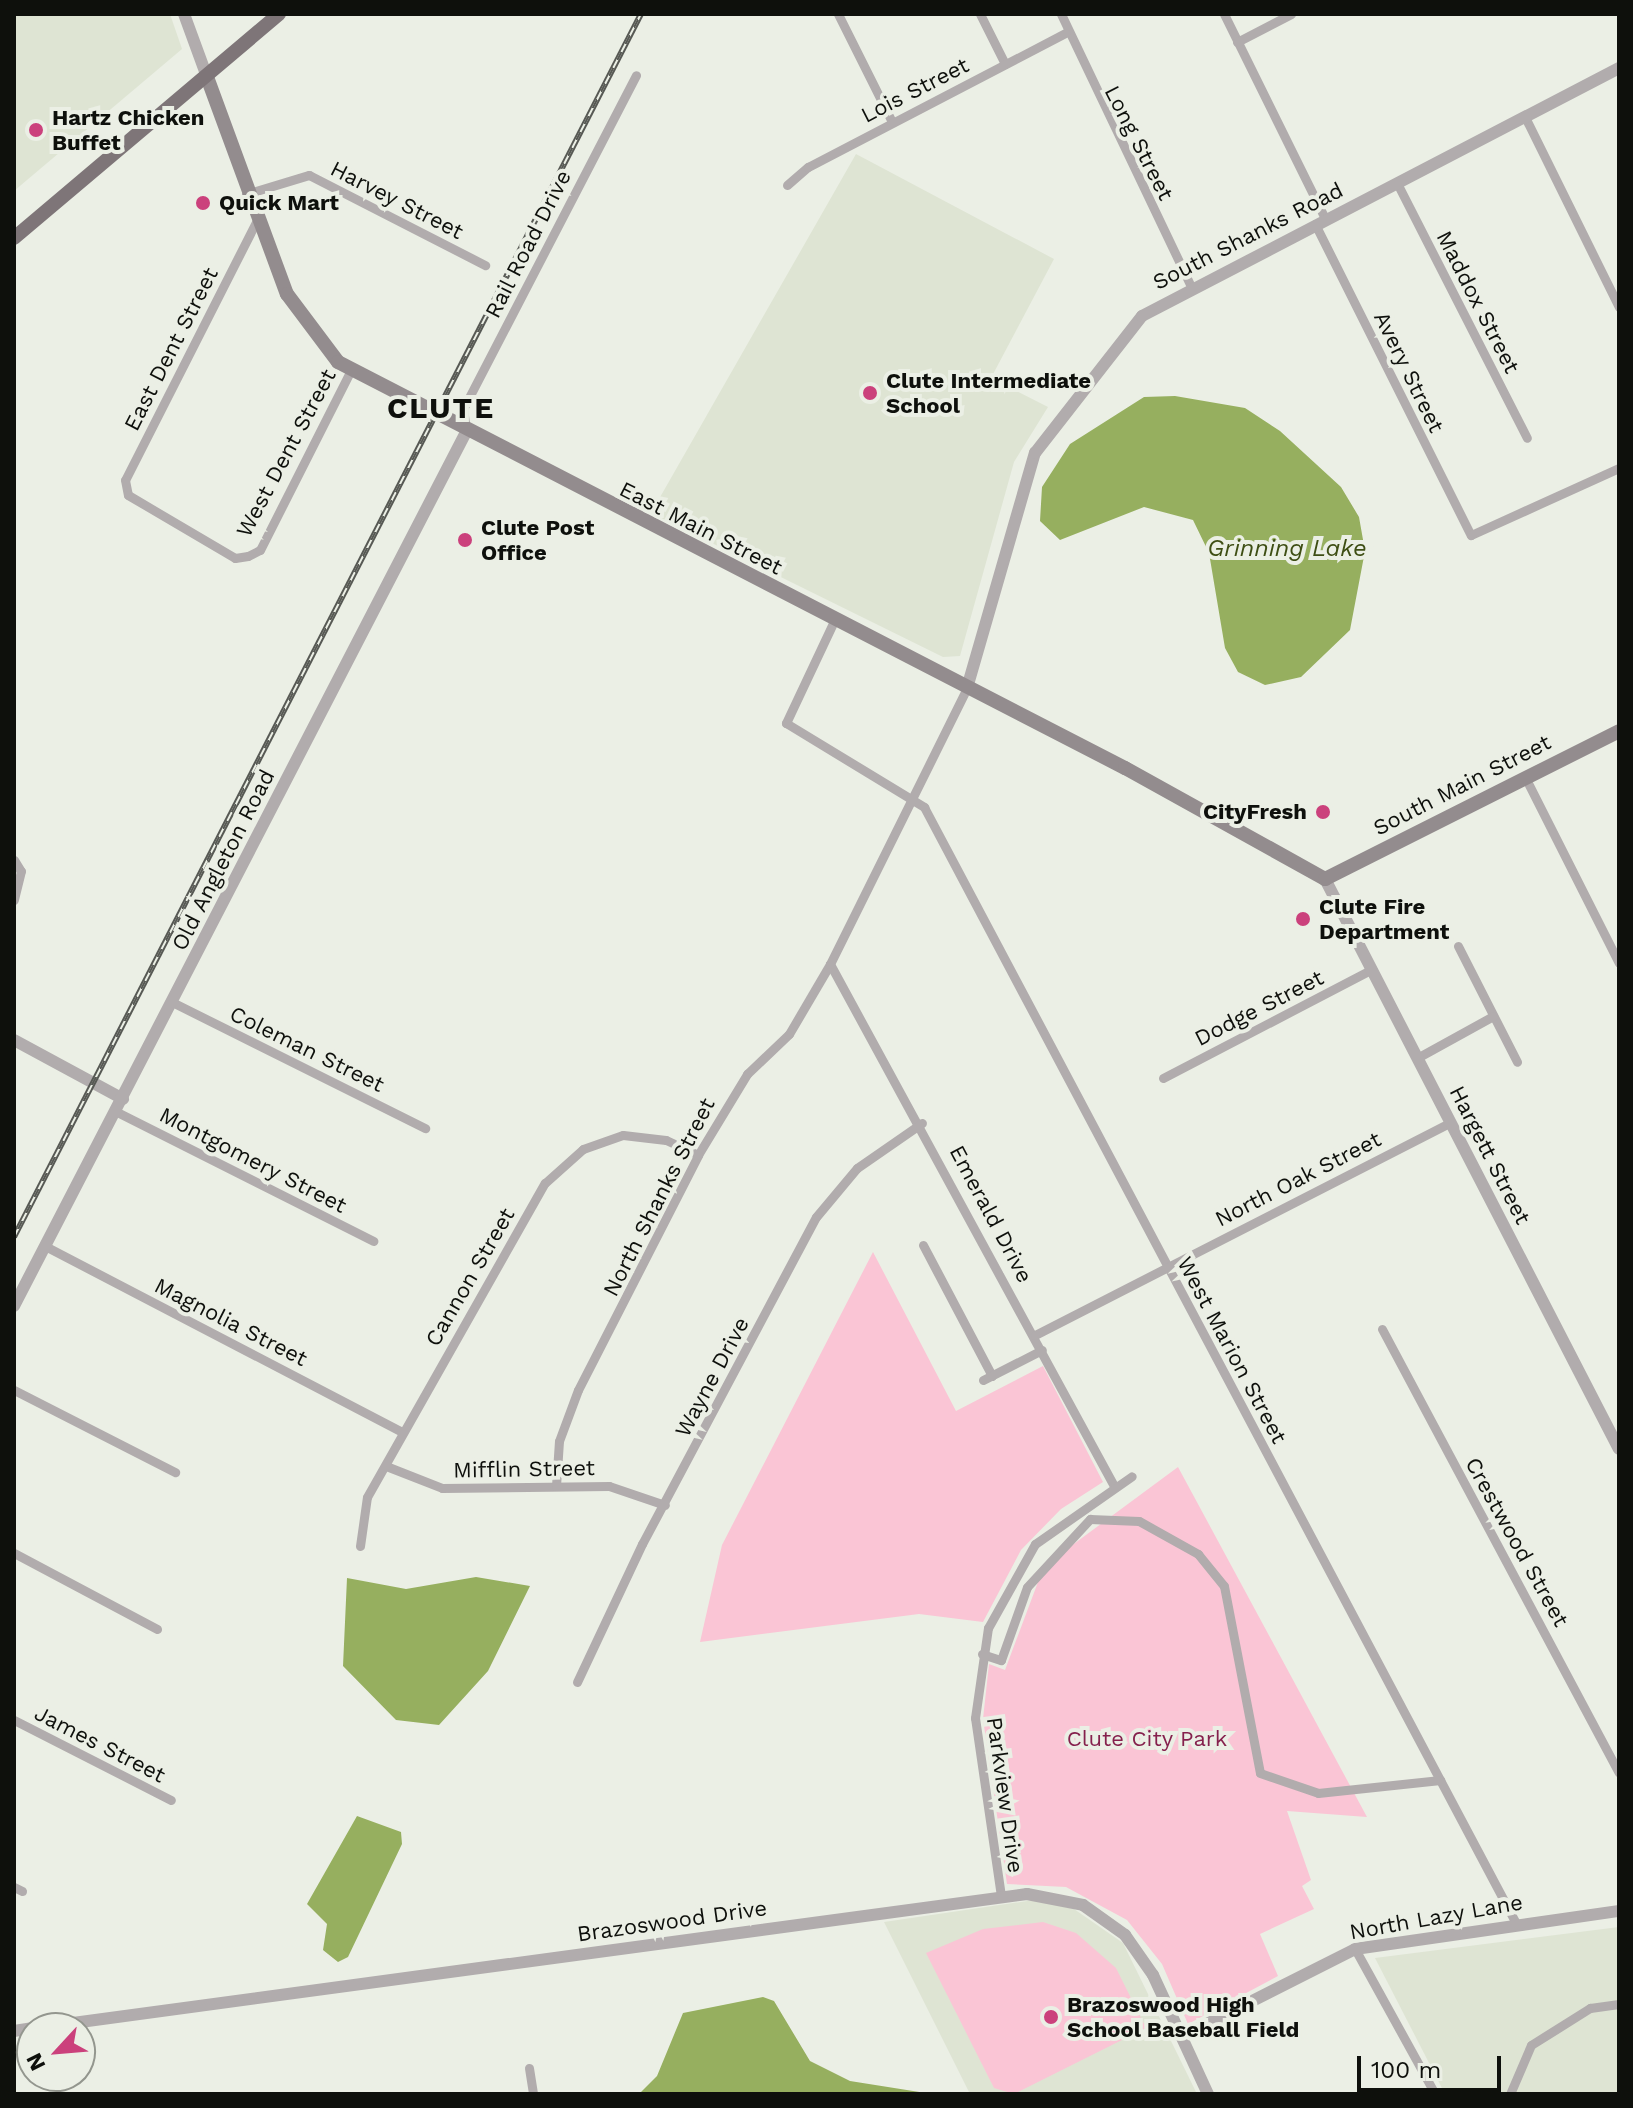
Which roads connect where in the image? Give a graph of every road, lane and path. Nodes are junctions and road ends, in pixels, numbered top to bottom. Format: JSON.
{"nodes":[{"id":1,"x":184,"y":14,"type":"edge"},
{"id":2,"x":279,"y":14,"type":"edge"},
{"id":3,"x":838,"y":14,"type":"edge"},
{"id":4,"x":980,"y":14,"type":"edge"},
{"id":5,"x":1061,"y":14,"type":"edge"},
{"id":6,"x":1224,"y":14,"type":"edge"},
{"id":7,"x":1291,"y":14,"type":"edge"},
{"id":8,"x":1065,"y":33,"type":"junction"},
{"id":9,"x":1237,"y":42,"type":"junction"},
{"id":10,"x":1005,"y":64,"type":"junction"},
{"id":11,"x":1619,"y":68,"type":"edge"},
{"id":12,"x":636,"y":75,"type":"dead end"},
{"id":13,"x":207,"y":77,"type":"junction"},
{"id":14,"x":1525,"y":117,"type":"junction"},
{"id":15,"x":892,"y":122,"type":"junction"},
{"id":16,"x":1397,"y":183,"type":"junction"},
{"id":17,"x":787,"y":185,"type":"dead end"},
{"id":18,"x":246,"y":194,"type":"junction"},
{"id":19,"x":1320,"y":221,"type":"junction"},
{"id":20,"x":256,"y":222,"type":"junction"},
{"id":21,"x":14,"y":238,"type":"edge"},
{"id":22,"x":485,"y":265,"type":"dead end"},
{"id":23,"x":1191,"y":286,"type":"junction"},
{"id":24,"x":1619,"y":307,"type":"edge"},
{"id":25,"x":351,"y":370,"type":"junction"},
{"id":26,"x":466,"y":432,"type":"junction"},
{"id":27,"x":1527,"y":438,"type":"dead end"},
{"id":28,"x":1619,"y":468,"type":"edge"},
{"id":29,"x":128,"y":495,"type":"joint"},
{"id":30,"x":834,"y":621,"type":"junction"},
{"id":31,"x":967,"y":688,"type":"junction"},
{"id":32,"x":1619,"y":731,"type":"edge"},
{"id":33,"x":1525,"y":777,"type":"junction"},
{"id":34,"x":915,"y":796,"type":"junction"},
{"id":35,"x":14,"y":860,"type":"edge"},
{"id":36,"x":1325,"y":879,"type":"junction"},
{"id":37,"x":14,"y":900,"type":"edge"},
{"id":38,"x":1458,"y":946,"type":"dead end"},
{"id":39,"x":1619,"y":963,"type":"edge"},
{"id":40,"x":830,"y":964,"type":"junction"},
{"id":41,"x":1372,"y":969,"type":"junction"},
{"id":42,"x":172,"y":1002,"type":"junction"},
{"id":43,"x":1493,"y":1016,"type":"junction"},
{"id":44,"x":14,"y":1040,"type":"edge"},
{"id":45,"x":1417,"y":1058,"type":"junction"},
{"id":46,"x":1517,"y":1062,"type":"dead end"},
{"id":47,"x":1163,"y":1078,"type":"dead end"},
{"id":48,"x":123,"y":1099,"type":"junction"},
{"id":49,"x":117,"y":1112,"type":"junction"},
{"id":50,"x":1451,"y":1122,"type":"junction"},
{"id":51,"x":922,"y":1123,"type":"junction"},
{"id":52,"x":425,"y":1128,"type":"dead end"},
{"id":53,"x":698,"y":1155,"type":"junction"},
{"id":54,"x":373,"y":1241,"type":"dead end"},
{"id":55,"x":923,"y":1245,"type":"dead end"},
{"id":56,"x":45,"y":1246,"type":"junction"},
{"id":57,"x":1167,"y":1265,"type":"junction"},
{"id":58,"x":14,"y":1306,"type":"edge"},
{"id":59,"x":1382,"y":1329,"type":"dead end"},
{"id":60,"x":1035,"y":1335,"type":"junction"},
{"id":61,"x":1042,"y":1350,"type":"junction"},
{"id":62,"x":14,"y":1390,"type":"edge"},
{"id":63,"x":401,"y":1431,"type":"junction"},
{"id":64,"x":1619,"y":1449,"type":"edge"},
{"id":65,"x":386,"y":1466,"type":"junction"},
{"id":66,"x":175,"y":1472,"type":"dead end"},
{"id":67,"x":1132,"y":1476,"type":"dead end"},
{"id":68,"x":556,"y":1486,"type":"junction"},
{"id":69,"x":1114,"y":1486,"type":"junction"},
{"id":70,"x":665,"y":1505,"type":"junction"},
{"id":71,"x":360,"y":1546,"type":"dead end"},
{"id":72,"x":14,"y":1553,"type":"edge"},
{"id":73,"x":157,"y":1629,"type":"dead end"},
{"id":74,"x":982,"y":1654,"type":"junction"},
{"id":75,"x":577,"y":1682,"type":"dead end"},
{"id":76,"x":14,"y":1720,"type":"edge"},
{"id":77,"x":1619,"y":1773,"type":"edge"},
{"id":78,"x":1440,"y":1780,"type":"junction"},
{"id":79,"x":171,"y":1800,"type":"dead end"},
{"id":80,"x":1001,"y":1896,"type":"junction"},
{"id":81,"x":1619,"y":1911,"type":"edge"},
{"id":82,"x":1516,"y":1923,"type":"junction"},
{"id":83,"x":1355,"y":1949,"type":"junction"},
{"id":84,"x":1619,"y":2004,"type":"edge"},
{"id":85,"x":96,"y":2020,"type":"edge"},
{"id":86,"x":1183,"y":2036,"type":"junction"},
{"id":87,"x":529,"y":2068,"type":"dead end"},
{"id":88,"x":533,"y":2094,"type":"edge"},
{"id":89,"x":1208,"y":2094,"type":"edge"},
{"id":90,"x":1435,"y":2094,"type":"edge"},
{"id":91,"x":1510,"y":2094,"type":"edge"}],
"edges":[{"from":1,"to":13,"type":"street"},
{"from":2,"to":13,"type":"main road"},
{"from":3,"to":15,"type":"street"},
{"from":4,"to":10,"type":"street"},
{"from":5,"to":8,"type":"street","name":"Long Street"},
{"from":6,"to":9,"type":"street","name":"Avery Street"},
{"from":7,"to":9,"type":"street"},
{"from":8,"to":10,"type":"street","name":"Lois Street"},
{"from":8,"to":23,"type":"street","name":"Long Street"},
{"from":9,"to":19,"type":"street","name":"Avery Street"},
{"from":10,"to":15,"type":"street","name":"Lois Street"},
{"from":11,"to":14,"type":"street","name":"South Shanks Road"},
{"from":12,"to":26,"type":"street","name":"Rail Road Drive"},
{"from":13,"to":18,"type":"main road","name":"East Main Street"},
{"from":13,"to":21,"type":"main road"},
{"from":14,"to":16,"type":"street","name":"South Shanks Road"},
{"from":14,"to":24,"type":"street"},
{"from":15,"to":17,"type":"street","name":"Lois Street"},
{"from":16,"to":19,"type":"street","name":"South Shanks Road"},
{"from":16,"to":27,"type":"street","name":"Maddox Street"},
{"from":18,"to":20,"type":"main road","name":"East Main Street"},
{"from":18,"to":22,"type":"street","name":"Harvey Street"},
{"from":19,"to":23,"type":"street","name":"South Shanks Road"},
{"from":19,"to":28,"type":"street","name":"Avery Street"},
{"from":20,"to":25,"type":"main road","name":"East Main Street"},
{"from":20,"to":29,"type":"street","name":"East Dent Street"},
{"from":23,"to":31,"type":"street","name":"South Shanks Road"},
{"from":25,"to":26,"type":"main road","name":"East Main Street"},
{"from":25,"to":29,"type":"street","name":"West Dent Street"},
{"from":26,"to":30,"type":"main road","name":"East Main Street"},
{"from":26,"to":42,"type":"street","name":"Old Angleton Road"},
{"from":30,"to":31,"type":"main road","name":"East Main Street"},
{"from":30,"to":34,"type":"street"},
{"from":31,"to":34,"type":"street","name":"North Shanks Street"},
{"from":31,"to":36,"type":"main road","name":"East Main Street"},
{"from":32,"to":33,"type":"main road","name":"South Main Street"},
{"from":33,"to":36,"type":"main road","name":"South Main Street"},
{"from":33,"to":39,"type":"street"},
{"from":34,"to":40,"type":"street","name":"North Shanks Street"},
{"from":34,"to":57,"type":"street","name":"West Marion Street"},
{"from":35,"to":37,"type":"street"},
{"from":36,"to":41,"type":"street","name":"Hargett Street"},
{"from":38,"to":43,"type":"street"},
{"from":40,"to":51,"type":"street","name":"Emerald Drive"},
{"from":40,"to":53,"type":"street","name":"North Shanks Street"},
{"from":41,"to":45,"type":"street","name":"Hargett Street"},
{"from":41,"to":47,"type":"street","name":"Dodge Street"},
{"from":42,"to":48,"type":"street","name":"Old Angleton Road"},
{"from":42,"to":52,"type":"street","name":"Coleman Street"},
{"from":43,"to":45,"type":"street"},
{"from":43,"to":46,"type":"street"},
{"from":44,"to":48,"type":"street"},
{"from":45,"to":50,"type":"street","name":"Hargett Street"},
{"from":48,"to":49,"type":"street","name":"Old Angleton Road"},
{"from":49,"to":54,"type":"street","name":"Montgomery Street"},
{"from":49,"to":56,"type":"street","name":"Old Angleton Road"},
{"from":50,"to":57,"type":"street","name":"North Oak Street"},
{"from":50,"to":64,"type":"street","name":"Hargett Street"},
{"from":51,"to":60,"type":"street","name":"Emerald Drive"},
{"from":51,"to":70,"type":"street","name":"Wayne Drive"},
{"from":53,"to":63,"type":"street","name":"Cannon Street"},
{"from":53,"to":68,"type":"street","name":"North Shanks Street"},
{"from":55,"to":61,"type":"street"},
{"from":56,"to":58,"type":"street","name":"Old Angleton Road"},
{"from":56,"to":63,"type":"street","name":"Magnolia Street"},
{"from":57,"to":60,"type":"street","name":"North Oak Street"},
{"from":57,"to":78,"type":"street","name":"West Marion Street"},
{"from":59,"to":77,"type":"street","name":"Crestwood Street"},
{"from":60,"to":61,"type":"street","name":"Emerald Drive"},
{"from":61,"to":69,"type":"street","name":"Emerald Drive"},
{"from":62,"to":66,"type":"street"},
{"from":63,"to":65,"type":"street","name":"Cannon Street"},
{"from":65,"to":68,"type":"street","name":"Mifflin Street"},
{"from":65,"to":71,"type":"street","name":"Cannon Street"},
{"from":67,"to":69,"type":"street","name":"Parkview Drive"},
{"from":68,"to":70,"type":"street","name":"Mifflin Street"},
{"from":69,"to":74,"type":"street","name":"Parkview Drive"},
{"from":70,"to":75,"type":"street","name":"Wayne Drive"},
{"from":72,"to":73,"type":"street"},
{"from":74,"to":78,"type":"street"},
{"from":74,"to":80,"type":"street","name":"Parkview Drive"},
{"from":76,"to":79,"type":"street","name":"James Street"},
{"from":78,"to":82,"type":"street","name":"West Marion Street"},
{"from":80,"to":85,"type":"street","name":"Brazoswood Drive"},
{"from":80,"to":86,"type":"street","name":"Brazoswood Drive"},
{"from":81,"to":82,"type":"street","name":"North Lazy Lane"},
{"from":82,"to":83,"type":"street","name":"North Lazy Lane"},
{"from":83,"to":86,"type":"street","name":"North Lazy Lane"},
{"from":83,"to":90,"type":"street"},
{"from":84,"to":91,"type":"street"},
{"from":86,"to":89,"type":"street","name":"Brazoswood Drive"},
{"from":87,"to":88,"type":"street"}]}
